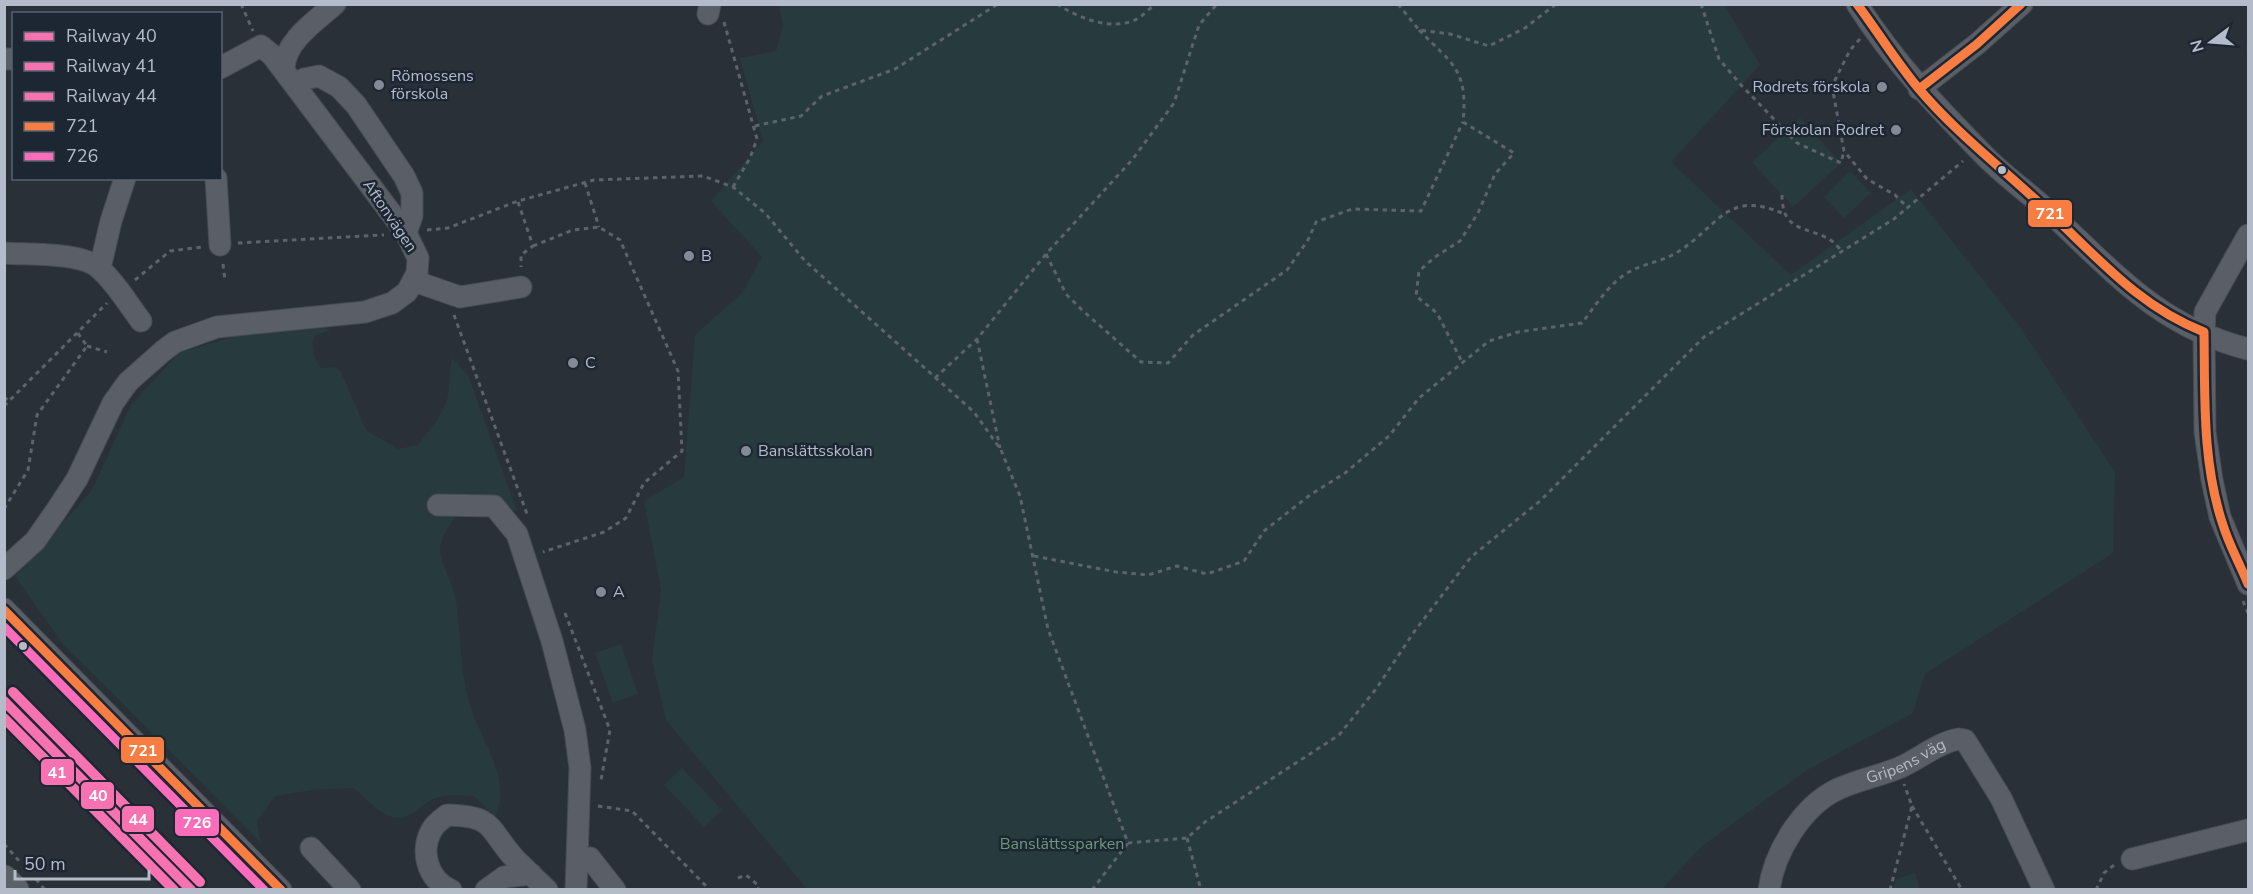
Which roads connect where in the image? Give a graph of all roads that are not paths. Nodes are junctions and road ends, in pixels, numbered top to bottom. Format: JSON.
{"nodes":[{"id":1,"x":335,"y":4,"type":"edge"},
{"id":2,"x":1857,"y":4,"type":"edge"},
{"id":3,"x":2022,"y":4,"type":"edge"},
{"id":4,"x":222,"y":67,"type":"edge"},
{"id":5,"x":284,"y":68,"type":"junction"},
{"id":6,"x":296,"y":86,"type":"junction"},
{"id":7,"x":1919,"y":89,"type":"junction"},
{"id":8,"x":124,"y":180,"type":"edge"},
{"id":9,"x":216,"y":180,"type":"edge"},
{"id":10,"x":406,"y":233,"type":"junction"},
{"id":11,"x":2248,"y":235,"type":"edge"},
{"id":12,"x":220,"y":245,"type":"road end"},
{"id":13,"x":4,"y":253,"type":"edge"},
{"id":14,"x":100,"y":268,"type":"junction"},
{"id":15,"x":414,"y":281,"type":"junction"},
{"id":16,"x":521,"y":287,"type":"road end"},
{"id":17,"x":141,"y":321,"type":"dead end"},
{"id":18,"x":2204,"y":332,"type":"junction"},
{"id":19,"x":2248,"y":350,"type":"edge"},
{"id":20,"x":438,"y":505,"type":"dead end"},
{"id":21,"x":4,"y":569,"type":"edge"},
{"id":22,"x":2244,"y":589,"type":"edge"},
{"id":23,"x":4,"y":609,"type":"edge"},
{"id":24,"x":2248,"y":830,"type":"edge"},
{"id":25,"x":311,"y":849,"type":"dead end"},
{"id":26,"x":590,"y":858,"type":"dead end"},
{"id":27,"x":2132,"y":859,"type":"road end"},
{"id":28,"x":531,"y":874,"type":"junction"},
{"id":29,"x":4,"y":879,"type":"edge"},
{"id":30,"x":15,"y":890,"type":"edge"},
{"id":31,"x":281,"y":890,"type":"edge"},
{"id":32,"x":350,"y":890,"type":"edge"},
{"id":33,"x":451,"y":890,"type":"edge"},
{"id":34,"x":486,"y":890,"type":"edge"},
{"id":35,"x":547,"y":890,"type":"edge"},
{"id":36,"x":576,"y":890,"type":"edge"},
{"id":37,"x":615,"y":890,"type":"edge"},
{"id":38,"x":1769,"y":890,"type":"edge"},
{"id":39,"x":2044,"y":890,"type":"edge"}],
"edges":[{"from":1,"to":5,"type":"street"},
{"from":2,"to":7,"type":"street"},
{"from":3,"to":7,"type":"street"},
{"from":4,"to":5,"type":"street","name":"Aftonvägen"},
{"from":5,"to":6,"type":"street","name":"Aftonvägen"},
{"from":6,"to":10,"type":"street","name":"Aftonvägen"},
{"from":6,"to":10,"type":"street"},
{"from":7,"to":18,"type":"street"},
{"from":8,"to":14,"type":"street"},
{"from":9,"to":12,"type":"street"},
{"from":10,"to":15,"type":"street","name":"Aftonvägen"},
{"from":11,"to":18,"type":"street"},
{"from":13,"to":14,"type":"street"},
{"from":14,"to":17,"type":"street"},
{"from":15,"to":16,"type":"street"},
{"from":15,"to":21,"type":"street"},
{"from":18,"to":19,"type":"street"},
{"from":18,"to":22,"type":"street"},
{"from":20,"to":36,"type":"street"},
{"from":23,"to":31,"type":"street"},
{"from":24,"to":27,"type":"street"},
{"from":25,"to":32,"type":"street"},
{"from":26,"to":37,"type":"street"},
{"from":28,"to":33,"type":"street"},
{"from":28,"to":34,"type":"street"},
{"from":28,"to":35,"type":"street"},
{"from":29,"to":30,"type":"main road"},
{"from":38,"to":39,"type":"street","name":"Gripens väg"}]}
